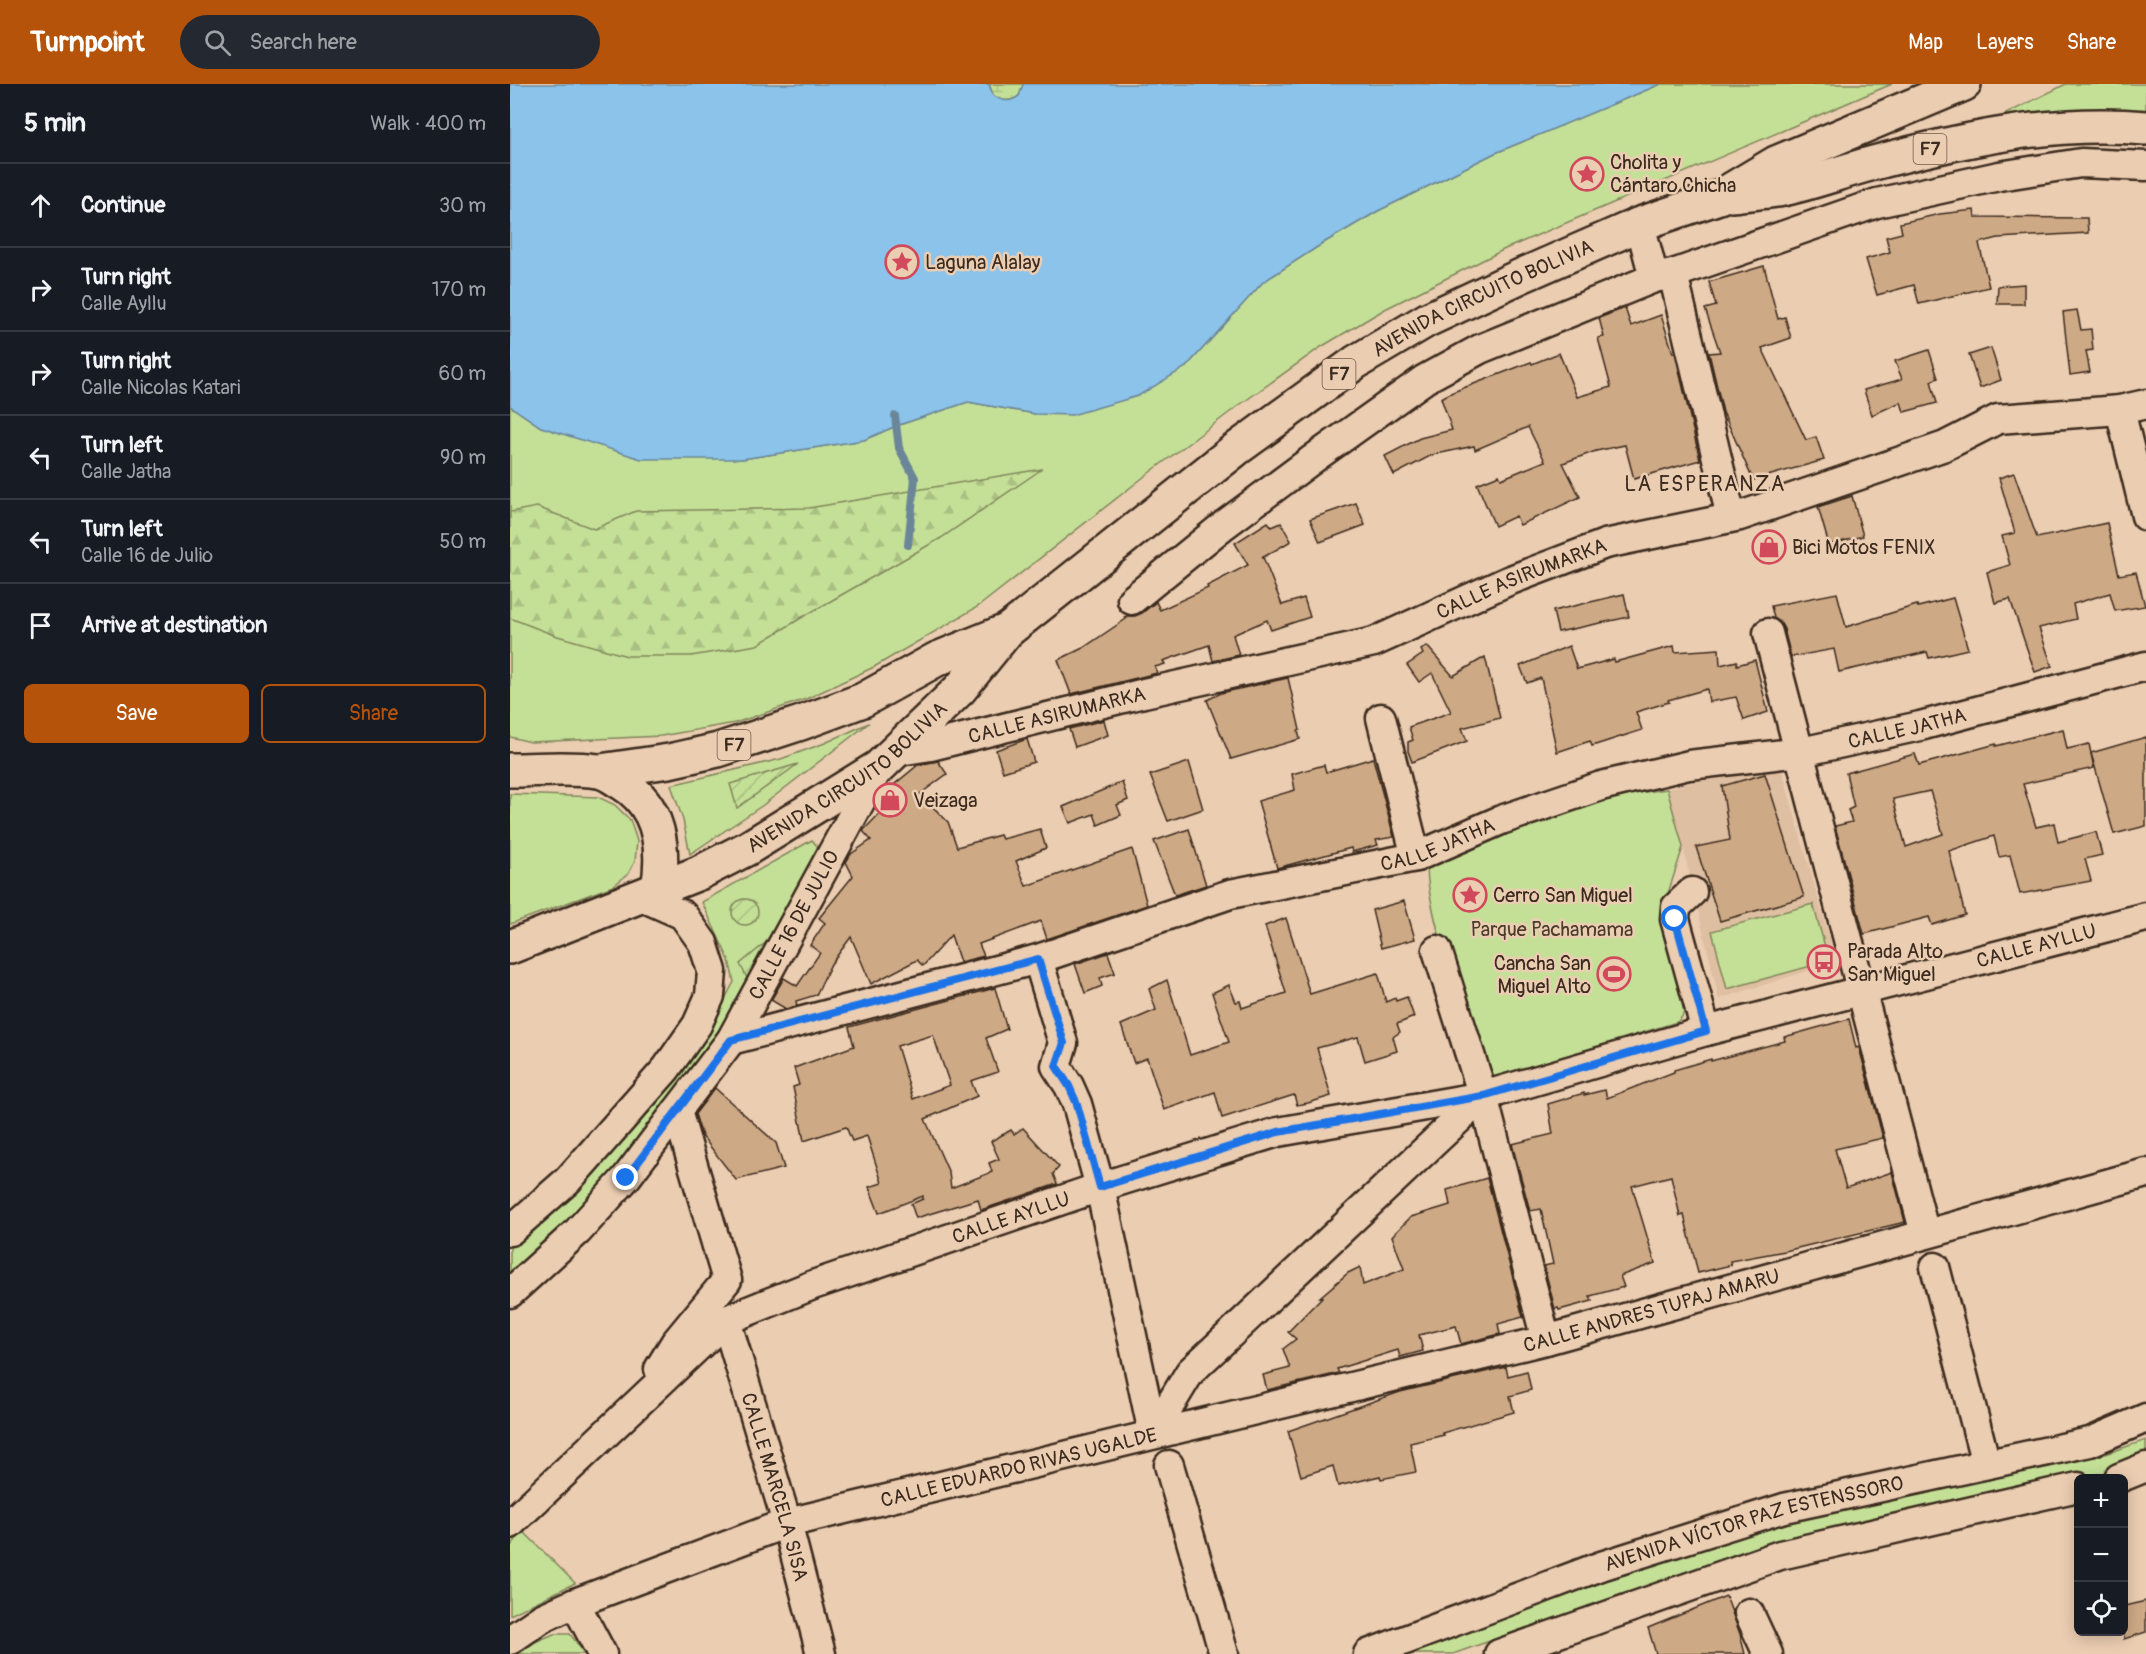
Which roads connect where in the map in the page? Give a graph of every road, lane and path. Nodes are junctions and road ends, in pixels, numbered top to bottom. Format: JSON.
{"nodes":[{"id":1,"x":1964,"y":84,"type":"edge"},
{"id":2,"x":2146,"y":128,"type":"edge"},
{"id":3,"x":2146,"y":166,"type":"edge"},
{"id":4,"x":1719,"y":197,"type":"junction"},
{"id":5,"x":1641,"y":224,"type":"junction"},
{"id":6,"x":1664,"y":276,"type":"junction"},
{"id":7,"x":2133,"y":407,"type":"edge"},
{"id":8,"x":2146,"y":516,"type":"edge"},
{"id":9,"x":1731,"y":517,"type":"junction"},
{"id":10,"x":1132,"y":600,"type":"dead end"},
{"id":11,"x":1007,"y":631,"type":"junction"},
{"id":12,"x":1768,"y":633,"type":"dead end"},
{"id":13,"x":2146,"y":666,"type":"edge"},
{"id":14,"x":1381,"y":718,"type":"dead end"},
{"id":15,"x":1801,"y":752,"type":"junction"},
{"id":16,"x":886,"y":760,"type":"junction"},
{"id":17,"x":510,"y":770,"type":"edge"},
{"id":18,"x":600,"y":771,"type":"junction"},
{"id":19,"x":1416,"y":858,"type":"junction"},
{"id":20,"x":1692,"y":892,"type":"dead end"},
{"id":21,"x":649,"y":893,"type":"junction"},
{"id":22,"x":2146,"y":917,"type":"edge"},
{"id":23,"x":510,"y":947,"type":"edge"},
{"id":24,"x":1437,"y":950,"type":"dead end"},
{"id":25,"x":1038,"y":959,"type":"junction"},
{"id":26,"x":1862,"y":990,"type":"junction"},
{"id":27,"x":1706,"y":1031,"type":"junction"},
{"id":28,"x":731,"y":1040,"type":"junction"},
{"id":29,"x":1483,"y":1096,"type":"junction"},
{"id":30,"x":677,"y":1111,"type":"junction"},
{"id":31,"x":2146,"y":1173,"type":"edge"},
{"id":32,"x":1100,"y":1187,"type":"junction"},
{"id":33,"x":510,"y":1231,"type":"edge"},
{"id":34,"x":1925,"y":1234,"type":"junction"},
{"id":35,"x":1935,"y":1267,"type":"dead end"},
{"id":36,"x":510,"y":1293,"type":"edge"},
{"id":37,"x":726,"y":1320,"type":"junction"},
{"id":38,"x":1546,"y":1340,"type":"junction"},
{"id":39,"x":638,"y":1405,"type":"junction"},
{"id":40,"x":2146,"y":1418,"type":"edge"},
{"id":41,"x":1153,"y":1433,"type":"junction"},
{"id":42,"x":1986,"y":1464,"type":"junction"},
{"id":43,"x":1169,"y":1465,"type":"dead end"},
{"id":44,"x":2146,"y":1467,"type":"edge"},
{"id":45,"x":2128,"y":1475,"type":"edge"},
{"id":46,"x":2074,"y":1488,"type":"edge"},
{"id":47,"x":787,"y":1523,"type":"junction"},
{"id":48,"x":510,"y":1524,"type":"edge"},
{"id":49,"x":575,"y":1603,"type":"junction"},
{"id":50,"x":1749,"y":1613,"type":"dead end"},
{"id":51,"x":510,"y":1640,"type":"edge"},
{"id":52,"x":602,"y":1654,"type":"edge"},
{"id":53,"x":821,"y":1654,"type":"edge"},
{"id":54,"x":1224,"y":1654,"type":"edge"},
{"id":55,"x":1368,"y":1654,"type":"edge"},
{"id":56,"x":1499,"y":1654,"type":"edge"},
{"id":57,"x":1768,"y":1654,"type":"edge"}],
"edges":[{"from":1,"to":4,"type":"highway","name":"AVENIDA CIRCUITO BOLIVIA","number":"F7"},
{"from":2,"to":4,"type":"highway","name":"AVENIDA CIRCUITO BOLIVIA","number":"F7"},
{"from":3,"to":6,"type":"street"},
{"from":4,"to":5,"type":"highway","name":"AVENIDA CIRCUITO BOLIVIA","number":"F7"},
{"from":5,"to":6,"type":"street"},
{"from":5,"to":11,"type":"highway","name":"AVENIDA CIRCUITO BOLIVIA","number":"F7"},
{"from":6,"to":9,"type":"street"},
{"from":6,"to":10,"type":"street"},
{"from":7,"to":8,"type":"street"},
{"from":7,"to":9,"type":"street","name":"CALLE ASIRUMARKA"},
{"from":9,"to":16,"type":"street","name":"CALLE ASIRUMARKA"},
{"from":11,"to":16,"type":"highway","name":"AVENIDA CIRCUITO BOLIVIA","number":"F7"},
{"from":11,"to":18,"type":"highway","name":"AVENIDA CIRCUITO BOLIVIA","number":"F7"},
{"from":12,"to":15,"type":"street"},
{"from":13,"to":15,"type":"street","name":"CALLE JATHA"},
{"from":14,"to":19,"type":"street"},
{"from":15,"to":19,"type":"street","name":"CALLE JATHA"},
{"from":15,"to":26,"type":"street"},
{"from":16,"to":21,"type":"highway","name":"AVENIDA CIRCUITO BOLIVIA","number":"F7"},
{"from":16,"to":28,"type":"street","name":"CALLE 16 DE JULIO"},
{"from":17,"to":18,"type":"highway","number":"F7"},
{"from":18,"to":21,"type":"highway","number":"F7"},
{"from":19,"to":25,"type":"street","name":"CALLE JATHA"},
{"from":20,"to":27,"type":"street"},
{"from":21,"to":23,"type":"highway","number":"F7"},
{"from":21,"to":33,"type":"street"},
{"from":22,"to":26,"type":"street","name":"CALLE AYLLU"},
{"from":24,"to":29,"type":"street"},
{"from":25,"to":28,"type":"street","name":"CALLE JATHA"},
{"from":25,"to":32,"type":"street"},
{"from":26,"to":27,"type":"street","name":"CALLE AYLLU"},
{"from":26,"to":34,"type":"street"},
{"from":27,"to":29,"type":"street","name":"CALLE AYLLU"},
{"from":28,"to":30,"type":"street","name":"CALLE 16 DE JULIO"},
{"from":29,"to":32,"type":"street","name":"CALLE AYLLU"},
{"from":29,"to":38,"type":"street"},
{"from":29,"to":41,"type":"street","name":"CALLE EDUARDO RIVAS UGALDE"},
{"from":30,"to":36,"type":"street","name":"CALLE 16 DE JULIO"},
{"from":30,"to":39,"type":"street"},
{"from":31,"to":34,"type":"street","name":"CALLE ANDRES TUPAJ AMARU"},
{"from":32,"to":37,"type":"street","name":"CALLE AYLLU"},
{"from":32,"to":41,"type":"street"},
{"from":34,"to":38,"type":"street","name":"CALLE ANDRES TUPAJ AMARU"},
{"from":35,"to":42,"type":"street"},
{"from":37,"to":39,"type":"street","name":"CALLE AYLLU"},
{"from":37,"to":47,"type":"street","name":"CALLE MARCELA SISA"},
{"from":38,"to":41,"type":"street","name":"CALLE ANDRES TUPAJ AMARU"},
{"from":39,"to":48,"type":"street","name":"CALLE AYLLU"},
{"from":40,"to":42,"type":"street","name":"AVENIDA VÍCTOR PAZ ESTENSSORO"},
{"from":41,"to":47,"type":"street","name":"CALLE EDUARDO RIVAS UGALDE"},
{"from":42,"to":55,"type":"street","name":"AVENIDA VÍCTOR PAZ ESTENSSORO"},
{"from":43,"to":54,"type":"street"},
{"from":44,"to":45,"type":"street"},
{"from":46,"to":56,"type":"street","name":"AVENIDA VÍCTOR PAZ ESTENSSORO"},
{"from":47,"to":49,"type":"street","name":"CALLE EDUARDO RIVAS UGALDE"},
{"from":47,"to":53,"type":"street","name":"CALLE MARCELA SISA"},
{"from":49,"to":51,"type":"street","name":"CALLE EDUARDO RIVAS UGALDE"},
{"from":49,"to":52,"type":"street"},
{"from":50,"to":57,"type":"street"}]}
